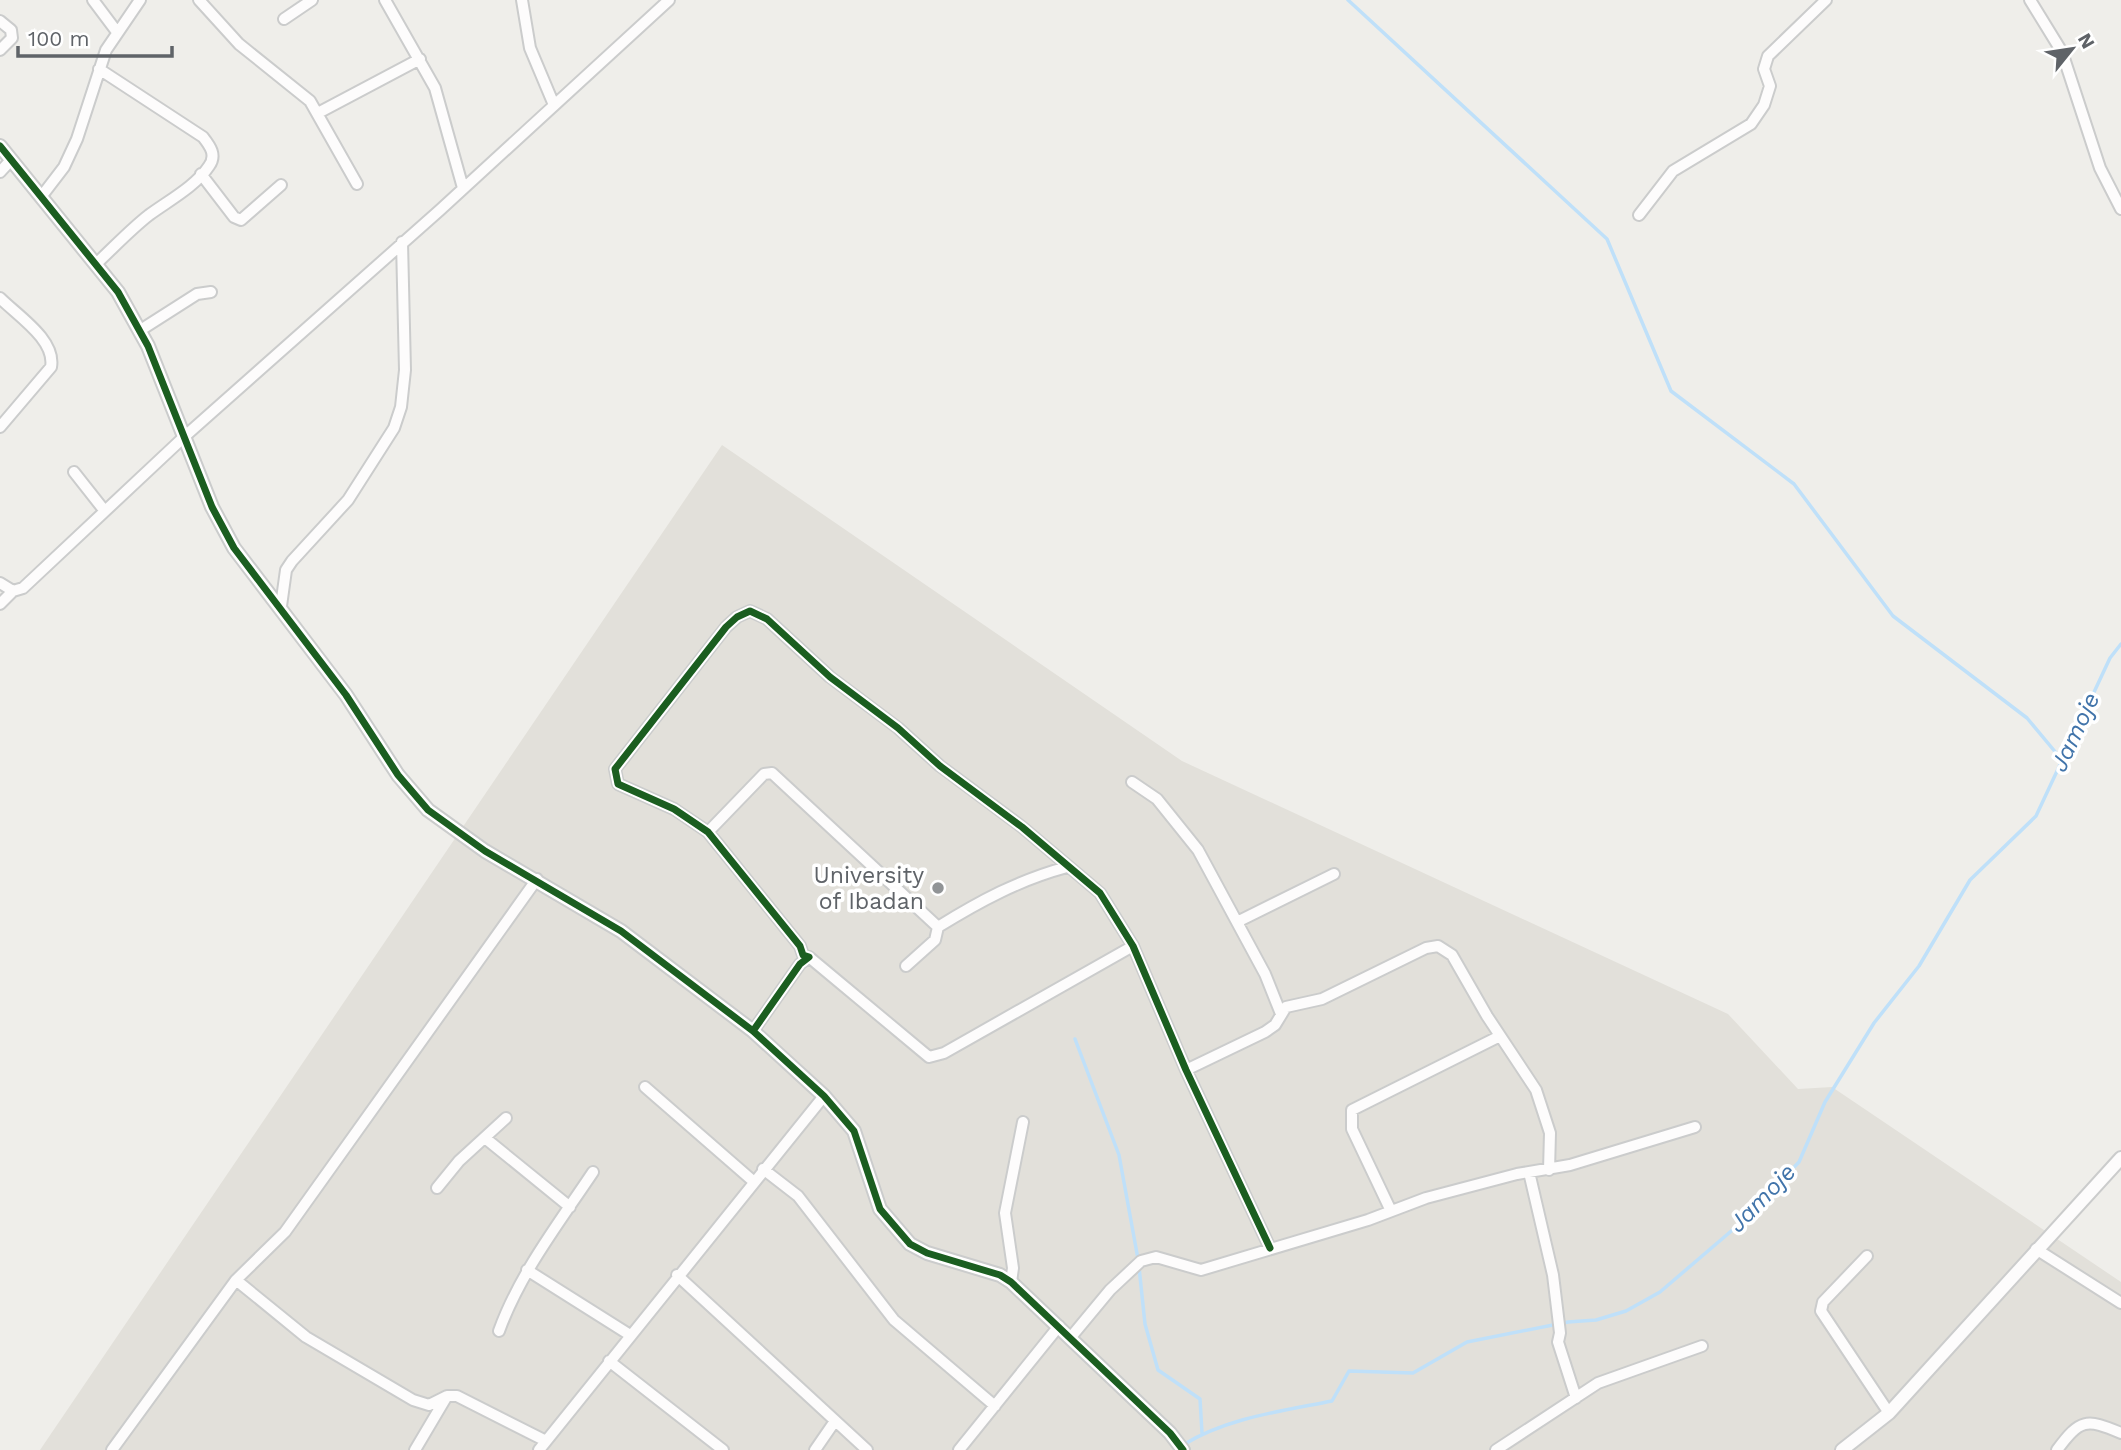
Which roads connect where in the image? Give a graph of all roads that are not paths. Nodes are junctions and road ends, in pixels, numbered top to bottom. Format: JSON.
{"nodes":[{"id":1,"x":93,"y":0,"type":"edge"},
{"id":2,"x":139,"y":0,"type":"edge"},
{"id":3,"x":200,"y":0,"type":"edge"},
{"id":4,"x":312,"y":0,"type":"edge"},
{"id":5,"x":385,"y":0,"type":"edge"},
{"id":6,"x":668,"y":0,"type":"edge"},
{"id":7,"x":1826,"y":0,"type":"edge"},
{"id":8,"x":2030,"y":0,"type":"edge"},
{"id":9,"x":523,"y":2,"type":"edge"},
{"id":10,"x":284,"y":19,"type":"dead end"},
{"id":11,"x":0,"y":21,"type":"edge"},
{"id":12,"x":117,"y":32,"type":"junction"},
{"id":13,"x":0,"y":50,"type":"edge"},
{"id":14,"x":419,"y":59,"type":"junction"},
{"id":15,"x":99,"y":69,"type":"junction"},
{"id":16,"x":554,"y":104,"type":"junction"},
{"id":17,"x":318,"y":113,"type":"junction"},
{"id":18,"x":0,"y":146,"type":"edge"},
{"id":19,"x":11,"y":160,"type":"junction"},
{"id":20,"x":0,"y":172,"type":"edge"},
{"id":21,"x":201,"y":174,"type":"junction"},
{"id":22,"x":356,"y":184,"type":"dead end"},
{"id":23,"x":281,"y":186,"type":"dead end"},
{"id":24,"x":463,"y":188,"type":"junction"},
{"id":25,"x":41,"y":197,"type":"junction"},
{"id":26,"x":2121,"y":209,"type":"edge"},
{"id":27,"x":1639,"y":215,"type":"dead end"},
{"id":28,"x":402,"y":242,"type":"junction"},
{"id":29,"x":97,"y":263,"type":"junction"},
{"id":30,"x":211,"y":292,"type":"dead end"},
{"id":31,"x":0,"y":298,"type":"edge"},
{"id":32,"x":139,"y":331,"type":"junction"},
{"id":33,"x":0,"y":427,"type":"edge"},
{"id":34,"x":184,"y":437,"type":"junction"},
{"id":35,"x":74,"y":472,"type":"dead end"},
{"id":36,"x":104,"y":510,"type":"junction"},
{"id":37,"x":0,"y":583,"type":"edge"},
{"id":38,"x":13,"y":591,"type":"junction"},
{"id":39,"x":0,"y":604,"type":"edge"},
{"id":40,"x":281,"y":606,"type":"junction"},
{"id":41,"x":1132,"y":782,"type":"dead end"},
{"id":42,"x":708,"y":832,"type":"junction"},
{"id":43,"x":1067,"y":867,"type":"junction"},
{"id":44,"x":1334,"y":874,"type":"dead end"},
{"id":45,"x":537,"y":879,"type":"junction"},
{"id":46,"x":1237,"y":922,"type":"junction"},
{"id":47,"x":938,"y":927,"type":"junction"},
{"id":48,"x":1133,"y":946,"type":"junction"},
{"id":49,"x":809,"y":957,"type":"junction"},
{"id":50,"x":906,"y":966,"type":"dead end"},
{"id":51,"x":1281,"y":1014,"type":"junction"},
{"id":52,"x":753,"y":1031,"type":"junction"},
{"id":53,"x":1500,"y":1036,"type":"junction"},
{"id":54,"x":1186,"y":1070,"type":"junction"},
{"id":55,"x":645,"y":1087,"type":"dead end"},
{"id":56,"x":824,"y":1096,"type":"junction"},
{"id":57,"x":506,"y":1118,"type":"dead end"},
{"id":58,"x":1023,"y":1122,"type":"dead end"},
{"id":59,"x":1695,"y":1127,"type":"dead end"},
{"id":60,"x":485,"y":1138,"type":"junction"},
{"id":61,"x":2121,"y":1158,"type":"edge"},
{"id":62,"x":763,"y":1169,"type":"junction"},
{"id":63,"x":1549,"y":1170,"type":"junction"},
{"id":64,"x":593,"y":1172,"type":"dead end"},
{"id":65,"x":1529,"y":1172,"type":"junction"},
{"id":66,"x":753,"y":1181,"type":"junction"},
{"id":67,"x":437,"y":1188,"type":"dead end"},
{"id":68,"x":570,"y":1207,"type":"junction"},
{"id":69,"x":1391,"y":1211,"type":"junction"},
{"id":70,"x":1270,"y":1248,"type":"junction"},
{"id":71,"x":2036,"y":1249,"type":"junction"},
{"id":72,"x":1867,"y":1256,"type":"dead end"},
{"id":73,"x":527,"y":1270,"type":"junction"},
{"id":74,"x":677,"y":1275,"type":"junction"},
{"id":75,"x":236,"y":1280,"type":"junction"},
{"id":76,"x":1011,"y":1282,"type":"junction"},
{"id":77,"x":2121,"y":1303,"type":"edge"},
{"id":78,"x":1059,"y":1326,"type":"junction"},
{"id":79,"x":499,"y":1331,"type":"dead end"},
{"id":80,"x":630,"y":1335,"type":"junction"},
{"id":81,"x":1071,"y":1337,"type":"junction"},
{"id":82,"x":1702,"y":1346,"type":"dead end"},
{"id":83,"x":609,"y":1362,"type":"junction"},
{"id":84,"x":447,"y":1396,"type":"junction"},
{"id":85,"x":1576,"y":1398,"type":"junction"},
{"id":86,"x":995,"y":1406,"type":"junction"},
{"id":87,"x":1889,"y":1413,"type":"junction"},
{"id":88,"x":835,"y":1421,"type":"junction"},
{"id":89,"x":2121,"y":1433,"type":"edge"},
{"id":90,"x":1176,"y":1441,"type":"edge"},
{"id":91,"x":543,"y":1446,"type":"edge"},
{"id":92,"x":112,"y":1450,"type":"edge"},
{"id":93,"x":415,"y":1450,"type":"edge"},
{"id":94,"x":723,"y":1450,"type":"edge"},
{"id":95,"x":815,"y":1450,"type":"edge"},
{"id":96,"x":867,"y":1450,"type":"edge"},
{"id":97,"x":959,"y":1450,"type":"edge"},
{"id":98,"x":1496,"y":1450,"type":"edge"},
{"id":99,"x":1842,"y":1450,"type":"edge"},
{"id":100,"x":2057,"y":1450,"type":"edge"}],
"edges":[{"from":1,"to":12,"type":"street"},
{"from":2,"to":12,"type":"street"},
{"from":3,"to":17,"type":"street"},
{"from":4,"to":10,"type":"street"},
{"from":5,"to":14,"type":"street"},
{"from":6,"to":16,"type":"street"},
{"from":7,"to":27,"type":"street"},
{"from":8,"to":26,"type":"street"},
{"from":9,"to":16,"type":"street"},
{"from":11,"to":13,"type":"street"},
{"from":12,"to":15,"type":"street"},
{"from":14,"to":17,"type":"street"},
{"from":14,"to":24,"type":"street"},
{"from":15,"to":21,"type":"street"},
{"from":15,"to":25,"type":"street"},
{"from":16,"to":24,"type":"street"},
{"from":17,"to":22,"type":"street"},
{"from":18,"to":19,"type":"street"},
{"from":19,"to":20,"type":"street"},
{"from":19,"to":25,"type":"street"},
{"from":21,"to":23,"type":"street"},
{"from":21,"to":29,"type":"street"},
{"from":24,"to":28,"type":"street"},
{"from":25,"to":29,"type":"street"},
{"from":28,"to":34,"type":"street"},
{"from":28,"to":40,"type":"street"},
{"from":29,"to":32,"type":"street"},
{"from":30,"to":32,"type":"street"},
{"from":31,"to":33,"type":"street"},
{"from":32,"to":34,"type":"street"},
{"from":34,"to":36,"type":"street"},
{"from":34,"to":40,"type":"street"},
{"from":35,"to":36,"type":"street"},
{"from":36,"to":38,"type":"street"},
{"from":37,"to":38,"type":"street"},
{"from":38,"to":39,"type":"street"},
{"from":40,"to":45,"type":"street"},
{"from":41,"to":46,"type":"street"},
{"from":42,"to":43,"type":"street"},
{"from":42,"to":47,"type":"street"},
{"from":42,"to":49,"type":"street"},
{"from":43,"to":47,"type":"street"},
{"from":43,"to":48,"type":"street"},
{"from":44,"to":46,"type":"street"},
{"from":45,"to":52,"type":"street"},
{"from":45,"to":75,"type":"street"},
{"from":46,"to":51,"type":"street"},
{"from":47,"to":50,"type":"street"},
{"from":48,"to":49,"type":"street"},
{"from":48,"to":54,"type":"street"},
{"from":49,"to":52,"type":"street"},
{"from":51,"to":53,"type":"street"},
{"from":51,"to":54,"type":"street"},
{"from":52,"to":56,"type":"street"},
{"from":53,"to":63,"type":"street"},
{"from":53,"to":69,"type":"street"},
{"from":54,"to":70,"type":"street"},
{"from":55,"to":66,"type":"street"},
{"from":56,"to":62,"type":"street"},
{"from":56,"to":76,"type":"street"},
{"from":57,"to":60,"type":"street"},
{"from":58,"to":76,"type":"street"},
{"from":59,"to":63,"type":"street"},
{"from":60,"to":67,"type":"street"},
{"from":60,"to":68,"type":"street"},
{"from":61,"to":71,"type":"street"},
{"from":62,"to":66,"type":"street"},
{"from":62,"to":86,"type":"street"},
{"from":63,"to":65,"type":"street"},
{"from":64,"to":68,"type":"street"},
{"from":65,"to":69,"type":"street"},
{"from":65,"to":85,"type":"street"},
{"from":66,"to":74,"type":"street"},
{"from":68,"to":73,"type":"street"},
{"from":69,"to":70,"type":"street"},
{"from":70,"to":81,"type":"street"},
{"from":71,"to":77,"type":"street"},
{"from":71,"to":87,"type":"street"},
{"from":72,"to":87,"type":"street"},
{"from":73,"to":79,"type":"street"},
{"from":73,"to":80,"type":"street"},
{"from":74,"to":80,"type":"street"},
{"from":74,"to":88,"type":"street"},
{"from":75,"to":84,"type":"street"},
{"from":75,"to":92,"type":"street"},
{"from":76,"to":78,"type":"street"},
{"from":78,"to":81,"type":"street"},
{"from":78,"to":86,"type":"street"},
{"from":80,"to":83,"type":"street"},
{"from":81,"to":90,"type":"street"},
{"from":82,"to":85,"type":"street"},
{"from":83,"to":91,"type":"street"},
{"from":83,"to":94,"type":"street"},
{"from":84,"to":91,"type":"street"},
{"from":84,"to":93,"type":"street"},
{"from":85,"to":98,"type":"street"},
{"from":86,"to":97,"type":"street"},
{"from":87,"to":99,"type":"street"},
{"from":88,"to":95,"type":"street"},
{"from":88,"to":96,"type":"street"},
{"from":89,"to":100,"type":"street"}]}
